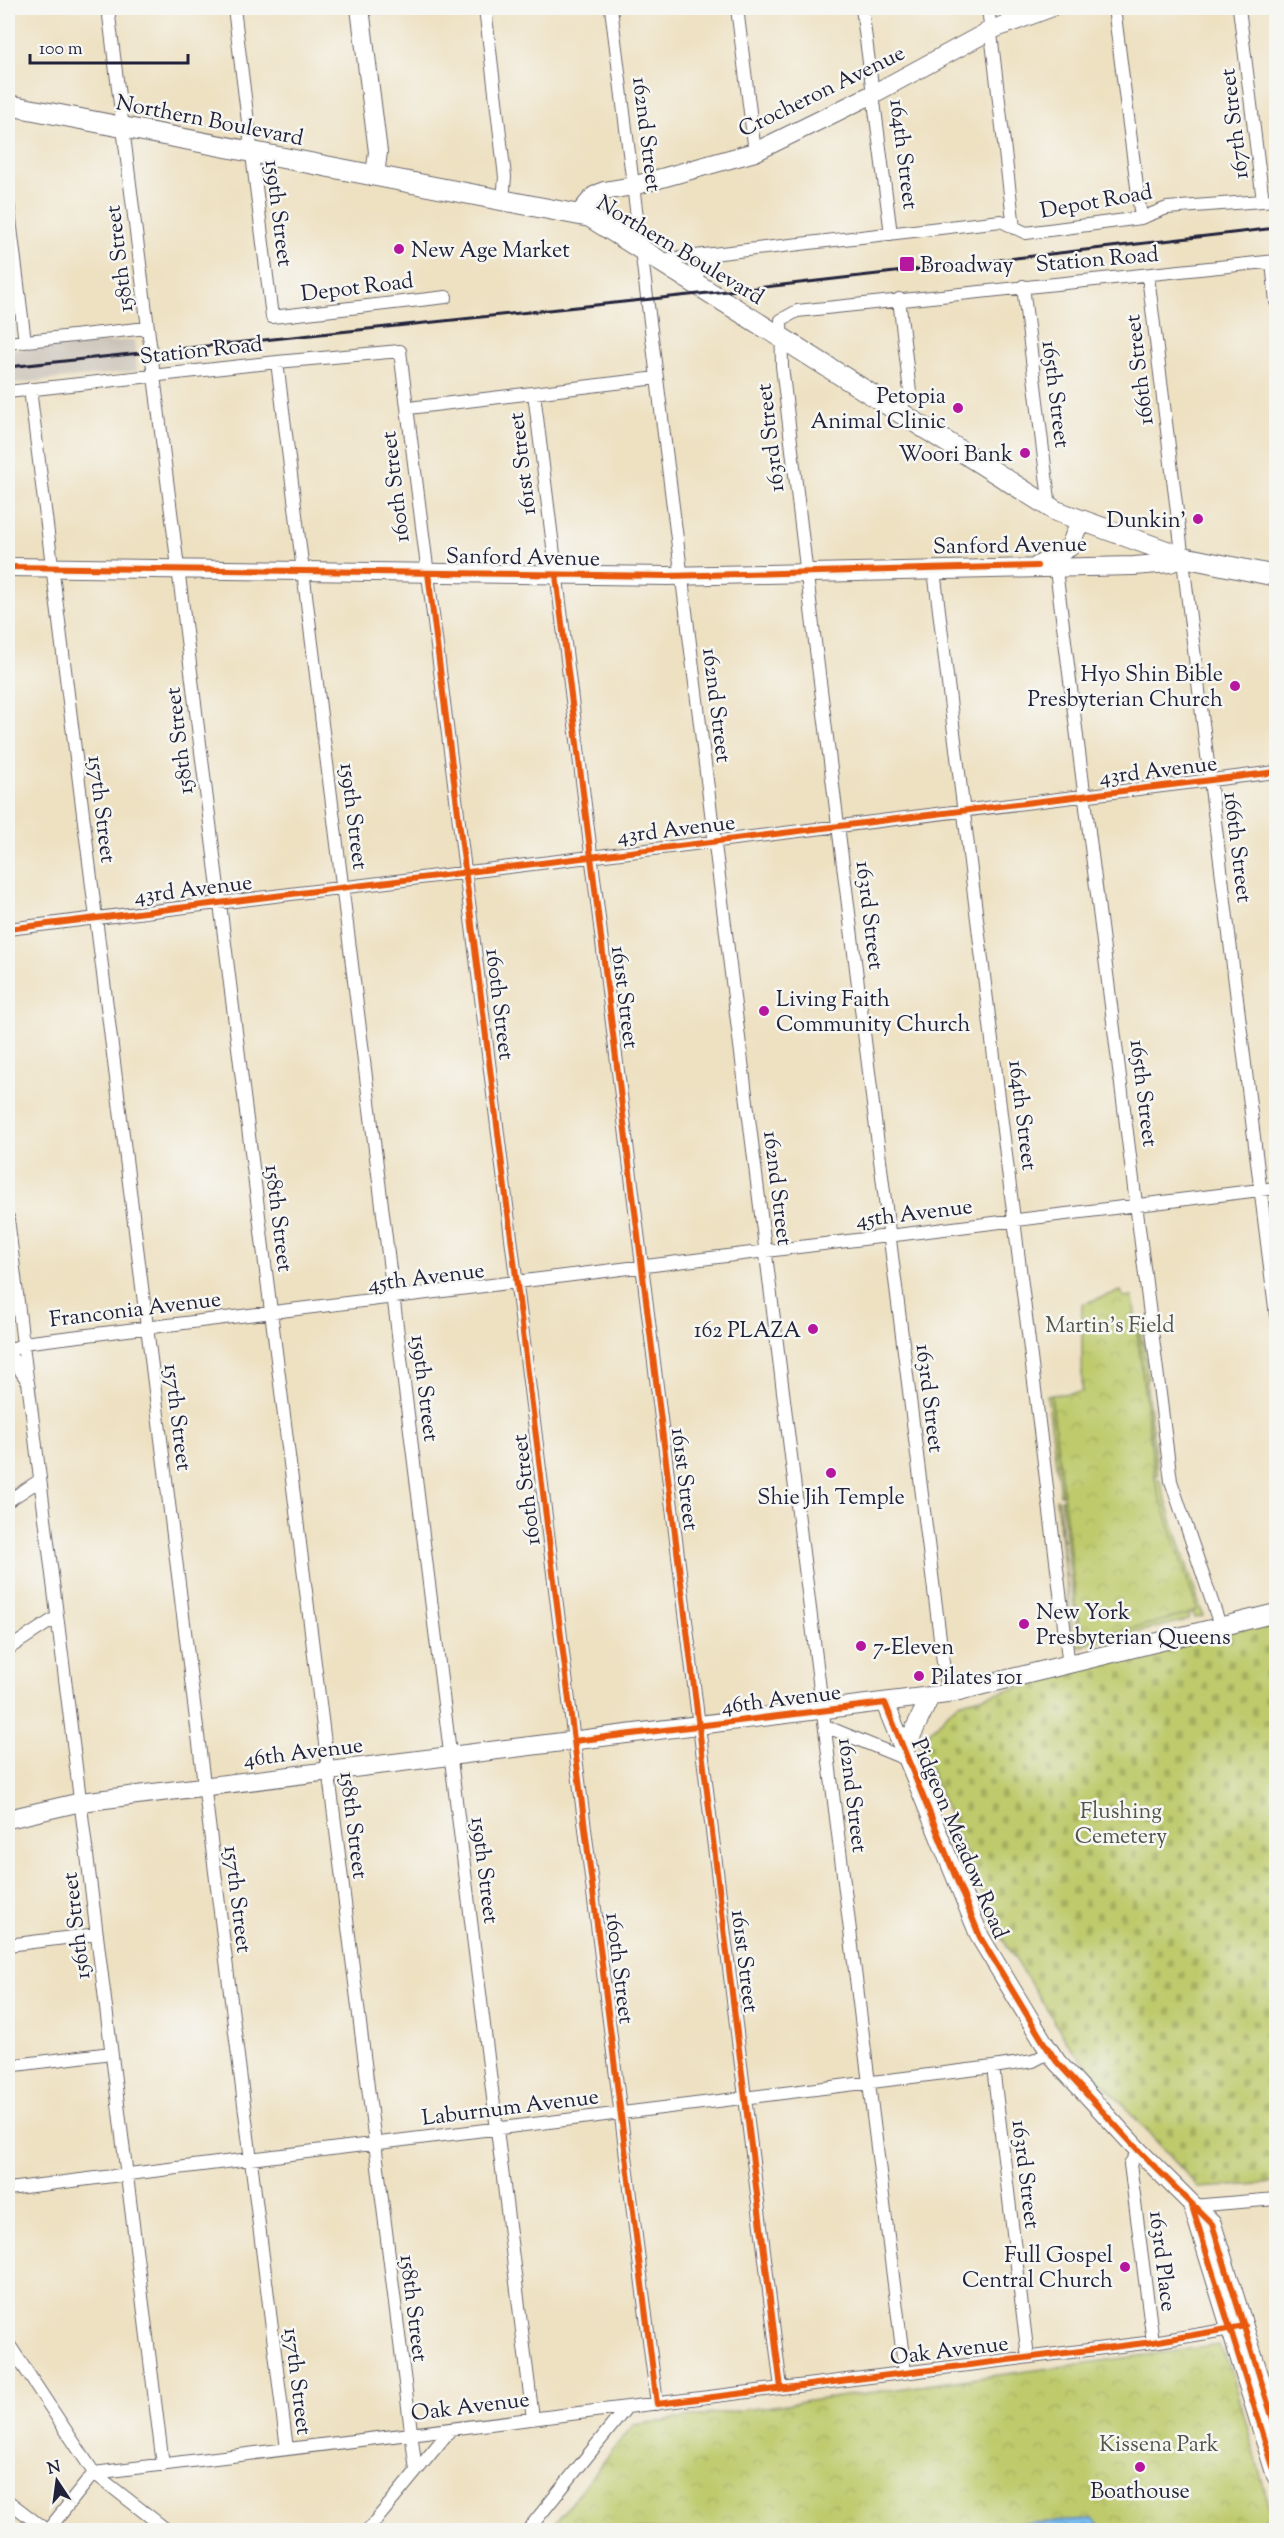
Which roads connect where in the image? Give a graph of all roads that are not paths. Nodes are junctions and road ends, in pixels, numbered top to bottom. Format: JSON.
{"nodes":[{"id":1,"x":108,"y":8,"type":"edge"},
{"id":2,"x":234,"y":8,"type":"edge"},
{"id":3,"x":360,"y":8,"type":"edge"},
{"id":4,"x":485,"y":8,"type":"edge"},
{"id":5,"x":611,"y":8,"type":"edge"},
{"id":6,"x":737,"y":8,"type":"edge"},
{"id":7,"x":862,"y":8,"type":"edge"},
{"id":8,"x":988,"y":8,"type":"edge"},
{"id":9,"x":1050,"y":8,"type":"edge"},
{"id":10,"x":1114,"y":8,"type":"edge"},
{"id":11,"x":1239,"y":8,"type":"edge"},
{"id":12,"x":991,"y":30,"type":"junction"},
{"id":13,"x":873,"y":94,"type":"junction"},
{"id":14,"x":8,"y":105,"type":"edge"},
{"id":15,"x":122,"y":126,"type":"junction"},
{"id":16,"x":251,"y":151,"type":"junction"},
{"id":17,"x":755,"y":152,"type":"junction"},
{"id":18,"x":375,"y":175,"type":"junction"},
{"id":19,"x":633,"y":186,"type":"junction"},
{"id":20,"x":503,"y":200,"type":"junction"},
{"id":21,"x":1276,"y":200,"type":"edge"},
{"id":22,"x":1263,"y":201,"type":"junction"},
{"id":23,"x":8,"y":203,"type":"edge"},
{"id":24,"x":578,"y":214,"type":"junction"},
{"id":25,"x":1141,"y":218,"type":"junction"},
{"id":26,"x":1014,"y":228,"type":"junction"},
{"id":27,"x":891,"y":234,"type":"junction"},
{"id":28,"x":641,"y":249,"type":"junction"},
{"id":29,"x":712,"y":255,"type":"junction"},
{"id":30,"x":659,"y":261,"type":"junction"},
{"id":31,"x":1274,"y":261,"type":"edge"},
{"id":32,"x":1148,"y":276,"type":"junction"},
{"id":33,"x":692,"y":281,"type":"junction"},
{"id":34,"x":1023,"y":286,"type":"junction"},
{"id":35,"x":446,"y":297,"type":"dead end"},
{"id":36,"x":899,"y":299,"type":"junction"},
{"id":37,"x":1276,"y":302,"type":"edge"},
{"id":38,"x":272,"y":317,"type":"joint"},
{"id":39,"x":147,"y":328,"type":"junction"},
{"id":40,"x":781,"y":329,"type":"junction"},
{"id":41,"x":25,"y":342,"type":"junction"},
{"id":42,"x":8,"y":343,"type":"edge"},
{"id":43,"x":400,"y":351,"type":"joint"},
{"id":44,"x":277,"y":362,"type":"junction"},
{"id":45,"x":154,"y":376,"type":"junction"},
{"id":46,"x":657,"y":378,"type":"junction"},
{"id":47,"x":30,"y":389,"type":"junction"},
{"id":48,"x":8,"y":392,"type":"edge"},
{"id":49,"x":534,"y":393,"type":"junction"},
{"id":50,"x":409,"y":408,"type":"junction"},
{"id":51,"x":898,"y":412,"type":"junction"},
{"id":52,"x":1053,"y":510,"type":"junction"},
{"id":53,"x":1080,"y":520,"type":"junction"},
{"id":54,"x":1183,"y":557,"type":"junction"},
{"id":55,"x":1055,"y":563,"type":"junction"},
{"id":56,"x":8,"y":567,"type":"edge"},
{"id":57,"x":52,"y":567,"type":"junction"},
{"id":58,"x":178,"y":569,"type":"junction"},
{"id":59,"x":303,"y":570,"type":"junction"},
{"id":60,"x":934,"y":570,"type":"junction"},
{"id":61,"x":428,"y":573,"type":"junction"},
{"id":62,"x":807,"y":573,"type":"junction"},
{"id":63,"x":556,"y":575,"type":"junction"},
{"id":64,"x":681,"y":576,"type":"junction"},
{"id":65,"x":1276,"y":576,"type":"edge"},
{"id":66,"x":1276,"y":772,"type":"edge"},
{"id":67,"x":1209,"y":780,"type":"junction"},
{"id":68,"x":1087,"y":796,"type":"junction"},
{"id":69,"x":963,"y":811,"type":"junction"},
{"id":70,"x":838,"y":826,"type":"junction"},
{"id":71,"x":714,"y":842,"type":"junction"},
{"id":72,"x":591,"y":857,"type":"junction"},
{"id":73,"x":467,"y":873,"type":"junction"},
{"id":74,"x":343,"y":888,"type":"junction"},
{"id":75,"x":219,"y":903,"type":"junction"},
{"id":76,"x":96,"y":919,"type":"junction"},
{"id":77,"x":8,"y":929,"type":"edge"},
{"id":78,"x":1276,"y":1188,"type":"edge"},
{"id":79,"x":1261,"y":1190,"type":"junction"},
{"id":80,"x":1137,"y":1205,"type":"junction"},
{"id":81,"x":8,"y":1218,"type":"edge"},
{"id":82,"x":1013,"y":1221,"type":"junction"},
{"id":83,"x":889,"y":1236,"type":"junction"},
{"id":84,"x":765,"y":1252,"type":"junction"},
{"id":85,"x":642,"y":1267,"type":"junction"},
{"id":86,"x":518,"y":1282,"type":"junction"},
{"id":87,"x":394,"y":1298,"type":"junction"},
{"id":88,"x":271,"y":1313,"type":"junction"},
{"id":89,"x":1276,"y":1316,"type":"edge"},
{"id":90,"x":147,"y":1328,"type":"junction"},
{"id":91,"x":23,"y":1343,"type":"junction"},
{"id":92,"x":8,"y":1353,"type":"edge"},
{"id":93,"x":28,"y":1382,"type":"junction"},
{"id":94,"x":40,"y":1480,"type":"junction"},
{"id":95,"x":8,"y":1501,"type":"edge"},
{"id":96,"x":1276,"y":1613,"type":"edge"},
{"id":97,"x":57,"y":1617,"type":"junction"},
{"id":98,"x":1221,"y":1628,"type":"junction"},
{"id":99,"x":8,"y":1649,"type":"edge"},
{"id":100,"x":1069,"y":1666,"type":"junction"},
{"id":101,"x":938,"y":1695,"type":"junction"},
{"id":102,"x":885,"y":1703,"type":"junction"},
{"id":103,"x":824,"y":1718,"type":"junction"},
{"id":104,"x":699,"y":1727,"type":"junction"},
{"id":105,"x":574,"y":1741,"type":"junction"},
{"id":106,"x":906,"y":1756,"type":"junction"},
{"id":107,"x":451,"y":1757,"type":"junction"},
{"id":108,"x":327,"y":1773,"type":"junction"},
{"id":109,"x":204,"y":1788,"type":"junction"},
{"id":110,"x":81,"y":1802,"type":"junction"},
{"id":111,"x":8,"y":1819,"type":"edge"},
{"id":112,"x":97,"y":1934,"type":"junction"},
{"id":113,"x":8,"y":1945,"type":"edge"},
{"id":114,"x":1050,"y":2052,"type":"junction"},
{"id":115,"x":111,"y":2053,"type":"junction"},
{"id":116,"x":8,"y":2066,"type":"edge"},
{"id":117,"x":993,"y":2067,"type":"junction"},
{"id":118,"x":869,"y":2082,"type":"junction"},
{"id":119,"x":745,"y":2098,"type":"junction"},
{"id":120,"x":621,"y":2113,"type":"junction"},
{"id":121,"x":497,"y":2128,"type":"junction"},
{"id":122,"x":373,"y":2144,"type":"junction"},
{"id":123,"x":1139,"y":2151,"type":"junction"},
{"id":124,"x":250,"y":2159,"type":"junction"},
{"id":125,"x":127,"y":2174,"type":"junction"},
{"id":126,"x":8,"y":2189,"type":"edge"},
{"id":127,"x":1276,"y":2199,"type":"edge"},
{"id":128,"x":1192,"y":2206,"type":"junction"},
{"id":129,"x":1238,"y":2328,"type":"junction"},
{"id":130,"x":1153,"y":2342,"type":"junction"},
{"id":131,"x":8,"y":2344,"type":"edge"},
{"id":132,"x":1028,"y":2357,"type":"junction"},
{"id":133,"x":905,"y":2373,"type":"junction"},
{"id":134,"x":781,"y":2388,"type":"junction"},
{"id":135,"x":657,"y":2404,"type":"junction"},
{"id":136,"x":626,"y":2408,"type":"junction"},
{"id":137,"x":533,"y":2419,"type":"junction"},
{"id":138,"x":451,"y":2429,"type":"junction"},
{"id":139,"x":1276,"y":2429,"type":"edge"},
{"id":140,"x":410,"y":2434,"type":"junction"},
{"id":141,"x":287,"y":2449,"type":"junction"},
{"id":142,"x":163,"y":2465,"type":"junction"},
{"id":143,"x":416,"y":2471,"type":"junction"},
{"id":144,"x":94,"y":2473,"type":"junction"},
{"id":145,"x":1276,"y":2476,"type":"edge"},
{"id":146,"x":8,"y":2501,"type":"edge"},
{"id":147,"x":47,"y":2530,"type":"edge"},
{"id":148,"x":167,"y":2530,"type":"edge"},
{"id":149,"x":368,"y":2530,"type":"edge"},
{"id":150,"x":528,"y":2530,"type":"edge"}],
"edges":[{"from":1,"to":15,"type":"street","name":"158th Street"},
{"from":2,"to":16,"type":"street","name":"159th Street"},
{"from":3,"to":18,"type":"street"},
{"from":4,"to":20,"type":"street"},
{"from":5,"to":19,"type":"street","name":"162nd Street"},
{"from":6,"to":17,"type":"street"},
{"from":7,"to":13,"type":"street","name":"164th Street"},
{"from":8,"to":12,"type":"street"},
{"from":9,"to":12,"type":"street","name":"Crocheron Avenue"},
{"from":10,"to":25,"type":"street"},
{"from":11,"to":22,"type":"street","name":"167th Street"},
{"from":12,"to":13,"type":"street","name":"Crocheron Avenue"},
{"from":12,"to":26,"type":"street"},
{"from":13,"to":17,"type":"street","name":"Crocheron Avenue"},
{"from":13,"to":27,"type":"street","name":"164th Street"},
{"from":14,"to":15,"type":"main road","name":"Northern Boulevard"},
{"from":15,"to":16,"type":"main road","name":"Northern Boulevard"},
{"from":15,"to":39,"type":"street","name":"158th Street"},
{"from":16,"to":18,"type":"main road","name":"Northern Boulevard"},
{"from":16,"to":38,"type":"street","name":"159th Street"},
{"from":17,"to":19,"type":"street","name":"Crocheron Avenue"},
{"from":18,"to":20,"type":"main road","name":"Northern Boulevard"},
{"from":19,"to":24,"type":"street","name":"Crocheron Avenue"},
{"from":19,"to":28,"type":"street","name":"162nd Street"},
{"from":20,"to":24,"type":"main road","name":"Northern Boulevard"},
{"from":21,"to":22,"type":"street","name":"Depot Road"},
{"from":22,"to":25,"type":"street","name":"Depot Road"},
{"from":23,"to":41,"type":"street"},
{"from":24,"to":28,"type":"main road","name":"Northern Boulevard"},
{"from":25,"to":26,"type":"street","name":"Depot Road"},
{"from":26,"to":27,"type":"street","name":"Depot Road"},
{"from":27,"to":29,"type":"street","name":"Depot Road"},
{"from":28,"to":30,"type":"main road","name":"Northern Boulevard"},
{"from":28,"to":46,"type":"street","name":"162nd Street"},
{"from":29,"to":30,"type":"street","name":"Depot Road"},
{"from":29,"to":33,"type":"street"},
{"from":30,"to":33,"type":"main road","name":"Northern Boulevard"},
{"from":31,"to":32,"type":"street","name":"Station Road"},
{"from":31,"to":37,"type":"street"},
{"from":32,"to":34,"type":"street","name":"Station Road"},
{"from":32,"to":54,"type":"street","name":"166th Street"},
{"from":33,"to":40,"type":"main road","name":"Northern Boulevard"},
{"from":34,"to":36,"type":"street","name":"Station Road"},
{"from":34,"to":52,"type":"street","name":"165th Street"},
{"from":35,"to":38,"type":"street","name":"Depot Road"},
{"from":36,"to":40,"type":"street","name":"Station Road"},
{"from":36,"to":51,"type":"street"},
{"from":39,"to":41,"type":"street"},
{"from":39,"to":45,"type":"street","name":"158th Street"},
{"from":40,"to":51,"type":"main road","name":"Northern Boulevard"},
{"from":40,"to":62,"type":"street","name":"163rd Street"},
{"from":41,"to":42,"type":"street"},
{"from":43,"to":44,"type":"street","name":"Station Road"},
{"from":43,"to":50,"type":"street","name":"160th Street"},
{"from":44,"to":45,"type":"street","name":"Station Road"},
{"from":44,"to":59,"type":"street","name":"159th Street"},
{"from":45,"to":47,"type":"street","name":"Station Road"},
{"from":45,"to":58,"type":"street","name":"158th Street"},
{"from":46,"to":49,"type":"street"},
{"from":46,"to":64,"type":"street","name":"162nd Street"},
{"from":47,"to":48,"type":"street","name":"Station Road"},
{"from":47,"to":57,"type":"street","name":"157th Street"},
{"from":49,"to":50,"type":"street"},
{"from":49,"to":63,"type":"street","name":"161st Street"},
{"from":50,"to":61,"type":"street","name":"160th Street"},
{"from":51,"to":52,"type":"main road","name":"Northern Boulevard"},
{"from":52,"to":53,"type":"main road","name":"Northern Boulevard"},
{"from":53,"to":54,"type":"main road","name":"Northern Boulevard"},
{"from":53,"to":55,"type":"street"},
{"from":54,"to":55,"type":"street","name":"Sanford Avenue"},
{"from":54,"to":65,"type":"main road","name":"Northern Boulevard"},
{"from":54,"to":67,"type":"street","name":"166th Street"},
{"from":55,"to":60,"type":"street","name":"Sanford Avenue"},
{"from":55,"to":68,"type":"street","name":"165th Street"},
{"from":56,"to":57,"type":"street","name":"Sanford Avenue"},
{"from":57,"to":58,"type":"street","name":"Sanford Avenue"},
{"from":57,"to":76,"type":"street","name":"157th Street"},
{"from":58,"to":59,"type":"street","name":"Sanford Avenue"},
{"from":58,"to":75,"type":"street","name":"158th Street"},
{"from":59,"to":61,"type":"street","name":"Sanford Avenue"},
{"from":59,"to":74,"type":"street","name":"159th Street"},
{"from":60,"to":62,"type":"street","name":"Sanford Avenue"},
{"from":60,"to":69,"type":"street","name":"164th Street"},
{"from":61,"to":63,"type":"street","name":"Sanford Avenue"},
{"from":61,"to":73,"type":"street","name":"160th Street"},
{"from":62,"to":64,"type":"street","name":"Sanford Avenue"},
{"from":62,"to":70,"type":"street","name":"163rd Street"},
{"from":63,"to":64,"type":"street","name":"Sanford Avenue"},
{"from":63,"to":72,"type":"street","name":"161st Street"},
{"from":64,"to":71,"type":"street","name":"162nd Street"},
{"from":66,"to":67,"type":"street","name":"43rd Avenue"},
{"from":67,"to":68,"type":"street","name":"43rd Avenue"},
{"from":67,"to":79,"type":"street","name":"166th Street"},
{"from":68,"to":69,"type":"street","name":"43rd Avenue"},
{"from":68,"to":80,"type":"street","name":"165th Street"},
{"from":69,"to":70,"type":"street","name":"43rd Avenue"},
{"from":69,"to":82,"type":"street","name":"164th Street"},
{"from":70,"to":71,"type":"street","name":"43rd Avenue"},
{"from":70,"to":83,"type":"street","name":"163rd Street"},
{"from":71,"to":72,"type":"street","name":"43rd Avenue"},
{"from":71,"to":84,"type":"street","name":"162nd Street"},
{"from":72,"to":73,"type":"street","name":"43rd Avenue"},
{"from":72,"to":85,"type":"street","name":"161st Street"},
{"from":73,"to":74,"type":"street","name":"43rd Avenue"},
{"from":73,"to":86,"type":"street","name":"160th Street"},
{"from":74,"to":75,"type":"street","name":"43rd Avenue"},
{"from":74,"to":87,"type":"street","name":"159th Street"},
{"from":75,"to":76,"type":"street","name":"43rd Avenue"},
{"from":75,"to":88,"type":"street","name":"158th Street"},
{"from":76,"to":77,"type":"street","name":"43rd Avenue"},
{"from":76,"to":90,"type":"street","name":"157th Street"},
{"from":78,"to":79,"type":"street","name":"45th Avenue"},
{"from":79,"to":80,"type":"street","name":"45th Avenue"},
{"from":79,"to":89,"type":"street","name":"166th Street"},
{"from":80,"to":82,"type":"street","name":"45th Avenue"},
{"from":80,"to":98,"type":"street","name":"165th Street"},
{"from":81,"to":91,"type":"street","name":"156th Street"},
{"from":82,"to":83,"type":"street","name":"45th Avenue"},
{"from":82,"to":100,"type":"street","name":"164th Street"},
{"from":83,"to":84,"type":"street","name":"45th Avenue"},
{"from":83,"to":101,"type":"street","name":"163rd Street"},
{"from":84,"to":85,"type":"street","name":"45th Avenue"},
{"from":84,"to":103,"type":"street","name":"162nd Street"},
{"from":85,"to":86,"type":"street","name":"45th Avenue"},
{"from":85,"to":104,"type":"street","name":"161st Street"},
{"from":86,"to":87,"type":"street","name":"45th Avenue"},
{"from":86,"to":105,"type":"street","name":"160th Street"},
{"from":87,"to":88,"type":"street","name":"45th Avenue"},
{"from":87,"to":107,"type":"street","name":"159th Street"},
{"from":88,"to":90,"type":"street","name":"Franconia Avenue"},
{"from":88,"to":108,"type":"street","name":"158th Street"},
{"from":90,"to":91,"type":"street","name":"Franconia Avenue"},
{"from":90,"to":109,"type":"street","name":"157th Street"},
{"from":91,"to":92,"type":"street","name":"Franconia Avenue"},
{"from":91,"to":93,"type":"street","name":"156th Street"},
{"from":92,"to":93,"type":"street","name":"156th Street"},
{"from":93,"to":94,"type":"street","name":"156th Street"},
{"from":94,"to":95,"type":"street"},
{"from":94,"to":97,"type":"street","name":"156th Street"},
{"from":96,"to":98,"type":"street","name":"46th Avenue"},
{"from":97,"to":99,"type":"street"},
{"from":97,"to":110,"type":"street","name":"156th Street"},
{"from":98,"to":100,"type":"street","name":"46th Avenue"},
{"from":100,"to":101,"type":"street","name":"46th Avenue"},
{"from":101,"to":102,"type":"street","name":"46th Avenue"},
{"from":101,"to":106,"type":"street"},
{"from":102,"to":103,"type":"street","name":"46th Avenue"},
{"from":102,"to":106,"type":"street","name":"Pidgeon Meadow Road"},
{"from":103,"to":104,"type":"street","name":"46th Avenue"},
{"from":103,"to":106,"type":"street","name":"Pidgeon Meadow Road"},
{"from":103,"to":118,"type":"street","name":"162nd Street"},
{"from":104,"to":105,"type":"street","name":"46th Avenue"},
{"from":104,"to":119,"type":"street","name":"161st Street"},
{"from":105,"to":107,"type":"street","name":"46th Avenue"},
{"from":105,"to":120,"type":"street","name":"160th Street"},
{"from":106,"to":114,"type":"street","name":"Pidgeon Meadow Road"},
{"from":107,"to":108,"type":"street","name":"46th Avenue"},
{"from":107,"to":121,"type":"street","name":"159th Street"},
{"from":108,"to":109,"type":"street","name":"46th Avenue"},
{"from":108,"to":122,"type":"street","name":"158th Street"},
{"from":109,"to":110,"type":"street","name":"46th Avenue"},
{"from":109,"to":124,"type":"street","name":"157th Street"},
{"from":110,"to":111,"type":"street","name":"46th Avenue"},
{"from":110,"to":112,"type":"street","name":"156th Street"},
{"from":112,"to":113,"type":"street"},
{"from":112,"to":115,"type":"street","name":"156th Street"},
{"from":114,"to":117,"type":"street","name":"Laburnum Avenue"},
{"from":114,"to":123,"type":"street","name":"Pidgeon Meadow Road"},
{"from":115,"to":116,"type":"street"},
{"from":115,"to":125,"type":"street","name":"156th Street"},
{"from":117,"to":118,"type":"street","name":"Laburnum Avenue"},
{"from":117,"to":132,"type":"street","name":"163rd Street"},
{"from":118,"to":119,"type":"street","name":"Laburnum Avenue"},
{"from":118,"to":133,"type":"street","name":"162nd Street"},
{"from":119,"to":120,"type":"street","name":"Laburnum Avenue"},
{"from":119,"to":134,"type":"street","name":"161st Street"},
{"from":120,"to":121,"type":"street","name":"Laburnum Avenue"},
{"from":120,"to":135,"type":"street","name":"160th Street"},
{"from":121,"to":122,"type":"street","name":"Laburnum Avenue"},
{"from":121,"to":137,"type":"street","name":"159th Street"},
{"from":122,"to":124,"type":"street","name":"Laburnum Avenue"},
{"from":122,"to":140,"type":"street","name":"158th Street"},
{"from":123,"to":128,"type":"street","name":"Pidgeon Meadow Road"},
{"from":123,"to":130,"type":"street","name":"163rd Place"},
{"from":124,"to":125,"type":"street","name":"Laburnum Avenue"},
{"from":124,"to":141,"type":"street","name":"157th Street"},
{"from":125,"to":126,"type":"street","name":"Laburnum Avenue"},
{"from":125,"to":142,"type":"street","name":"156th Street"},
{"from":127,"to":128,"type":"street"},
{"from":128,"to":129,"type":"street"},
{"from":129,"to":130,"type":"street","name":"Oak Avenue"},
{"from":129,"to":139,"type":"street"},
{"from":129,"to":145,"type":"street"},
{"from":130,"to":132,"type":"street","name":"Oak Avenue"},
{"from":131,"to":144,"type":"street"},
{"from":132,"to":133,"type":"street","name":"Oak Avenue"},
{"from":133,"to":134,"type":"street","name":"Oak Avenue"},
{"from":134,"to":135,"type":"street","name":"Oak Avenue"},
{"from":135,"to":136,"type":"street","name":"Oak Avenue"},
{"from":136,"to":137,"type":"street","name":"Oak Avenue"},
{"from":136,"to":150,"type":"street"},
{"from":137,"to":138,"type":"street","name":"Oak Avenue"},
{"from":138,"to":140,"type":"street","name":"Oak Avenue"},
{"from":138,"to":143,"type":"street"},
{"from":140,"to":141,"type":"street","name":"Oak Avenue"},
{"from":140,"to":143,"type":"street","name":"158th Street"},
{"from":141,"to":142,"type":"street","name":"Oak Avenue"},
{"from":142,"to":144,"type":"street","name":"Oak Avenue"},
{"from":143,"to":149,"type":"street"},
{"from":144,"to":147,"type":"street"},
{"from":144,"to":148,"type":"street"},
{"from":146,"to":147,"type":"street"}]}
